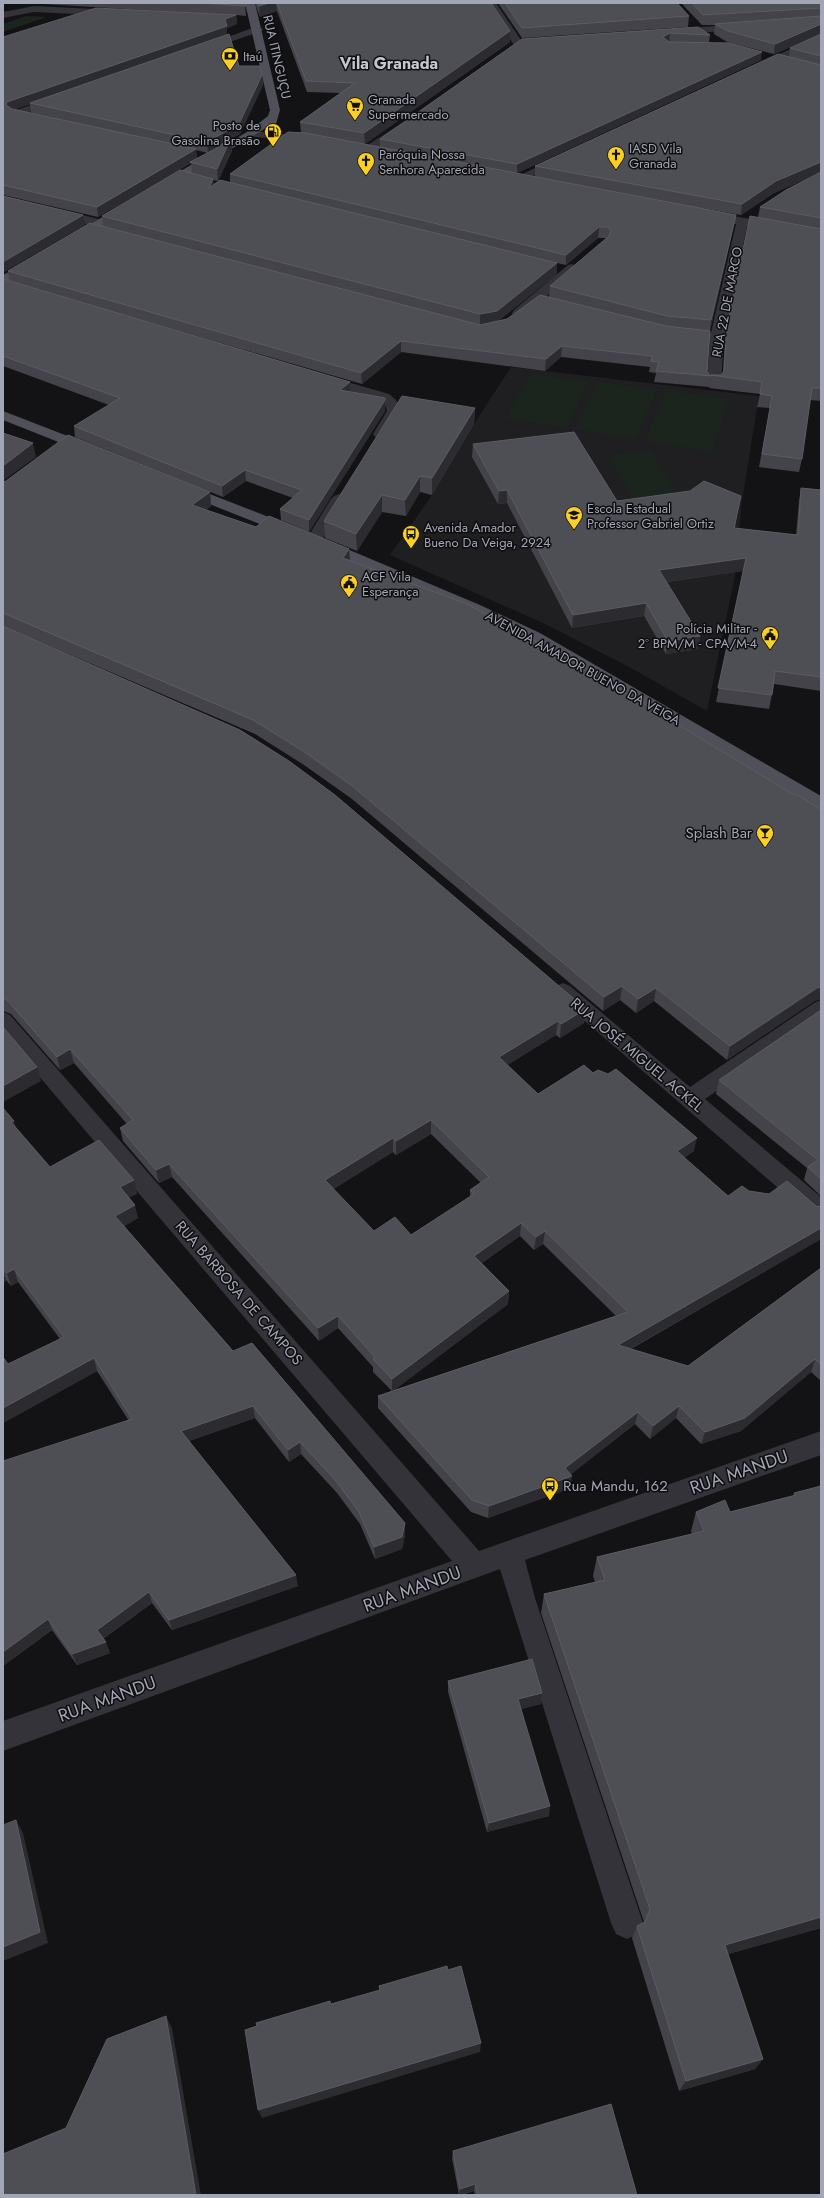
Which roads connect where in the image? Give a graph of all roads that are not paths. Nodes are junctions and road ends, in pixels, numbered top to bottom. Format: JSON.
{"nodes":[{"id":1,"x":250,"y":3,"type":"edge"},
{"id":2,"x":491,"y":3,"type":"edge"},
{"id":3,"x":98,"y":12,"type":"junction"},
{"id":4,"x":129,"y":14,"type":"edge"},
{"id":5,"x":3,"y":15,"type":"edge"},
{"id":6,"x":687,"y":19,"type":"edge"},
{"id":7,"x":240,"y":20,"type":"edge"},
{"id":8,"x":69,"y":21,"type":"edge"},
{"id":9,"x":257,"y":25,"type":"junction"},
{"id":10,"x":752,"y":27,"type":"edge"},
{"id":11,"x":698,"y":30,"type":"junction"},
{"id":12,"x":659,"y":33,"type":"edge"},
{"id":13,"x":821,"y":38,"type":"edge"},
{"id":14,"x":711,"y":39,"type":"dead end"},
{"id":15,"x":191,"y":52,"type":"edge"},
{"id":16,"x":508,"y":52,"type":"edge"},
{"id":17,"x":760,"y":55,"type":"edge"},
{"id":18,"x":774,"y":59,"type":"junction"},
{"id":19,"x":788,"y":63,"type":"edge"},
{"id":20,"x":745,"y":73,"type":"edge"},
{"id":21,"x":66,"y":96,"type":"edge"},
{"id":22,"x":3,"y":112,"type":"edge"},
{"id":23,"x":14,"y":114,"type":"junction"},
{"id":24,"x":417,"y":115,"type":"edge"},
{"id":25,"x":274,"y":117,"type":"junction"},
{"id":26,"x":37,"y":119,"type":"edge"},
{"id":27,"x":251,"y":134,"type":"junction"},
{"id":28,"x":276,"y":135,"type":"junction"},
{"id":29,"x":307,"y":139,"type":"junction"},
{"id":30,"x":322,"y":142,"type":"edge"},
{"id":31,"x":352,"y":148,"type":"edge"},
{"id":32,"x":367,"y":150,"type":"junction"},
{"id":33,"x":573,"y":153,"type":"edge"},
{"id":34,"x":383,"y":154,"type":"edge"},
{"id":35,"x":196,"y":155,"type":"edge"},
{"id":36,"x":211,"y":158,"type":"junction"},
{"id":37,"x":179,"y":176,"type":"junction"},
{"id":38,"x":194,"y":180,"type":"edge"},
{"id":39,"x":539,"y":184,"type":"edge"},
{"id":40,"x":152,"y":192,"type":"edge"},
{"id":41,"x":3,"y":200,"type":"edge"},
{"id":42,"x":139,"y":200,"type":"edge"},
{"id":43,"x":756,"y":211,"type":"edge"},
{"id":44,"x":695,"y":213,"type":"edge"},
{"id":45,"x":742,"y":222,"type":"junction"},
{"id":46,"x":99,"y":228,"type":"junction"},
{"id":47,"x":821,"y":236,"type":"edge"},
{"id":48,"x":64,"y":244,"type":"edge"},
{"id":49,"x":44,"y":256,"type":"edge"},
{"id":50,"x":579,"y":261,"type":"edge"},
{"id":51,"x":552,"y":268,"type":"edge"},
{"id":52,"x":567,"y":271,"type":"junction"},
{"id":53,"x":3,"y":280,"type":"edge"},
{"id":54,"x":3,"y":285,"type":"edge"},
{"id":55,"x":18,"y":289,"type":"edge"},
{"id":56,"x":537,"y":299,"type":"junction"},
{"id":57,"x":552,"y":303,"type":"edge"},
{"id":58,"x":508,"y":322,"type":"edge"},
{"id":59,"x":665,"y":332,"type":"edge"},
{"id":60,"x":717,"y":338,"type":"junction"},
{"id":61,"x":308,"y":374,"type":"edge"},
{"id":62,"x":714,"y":383,"type":"edge"},
{"id":63,"x":3,"y":415,"type":"edge"},
{"id":64,"x":373,"y":445,"type":"edge"},
{"id":65,"x":106,"y":457,"type":"edge"},
{"id":66,"x":172,"y":484,"type":"edge"},
{"id":67,"x":348,"y":486,"type":"edge"},
{"id":68,"x":314,"y":540,"type":"junction"},
{"id":69,"x":821,"y":804,"type":"edge"},
{"id":70,"x":550,"y":980,"type":"edge"},
{"id":71,"x":821,"y":1008,"type":"edge"},
{"id":72,"x":3,"y":1020,"type":"edge"},
{"id":73,"x":689,"y":1099,"type":"junction"},
{"id":74,"x":821,"y":1211,"type":"edge"},
{"id":75,"x":821,"y":1443,"type":"edge"},
{"id":76,"x":510,"y":1553,"type":"junction"},
{"id":77,"x":474,"y":1566,"type":"junction"},
{"id":78,"x":3,"y":1736,"type":"edge"},
{"id":79,"x":627,"y":1923,"type":"dead end"}],
"edges":[{"from":1,"to":9,"type":"main road","name":"RUA ITINGUÇU"},
{"from":2,"to":16,"type":"street"},
{"from":3,"to":4,"type":"street"},
{"from":3,"to":5,"type":"street"},
{"from":3,"to":8,"type":"street"},
{"from":6,"to":11,"type":"street"},
{"from":7,"to":9,"type":"street"},
{"from":9,"to":15,"type":"street"},
{"from":9,"to":25,"type":"main road","name":"RUA ITINGUÇU"},
{"from":10,"to":11,"type":"street"},
{"from":11,"to":12,"type":"street"},
{"from":11,"to":14,"type":"street"},
{"from":13,"to":18,"type":"street"},
{"from":17,"to":18,"type":"street"},
{"from":18,"to":19,"type":"street"},
{"from":18,"to":20,"type":"street"},
{"from":21,"to":23,"type":"street"},
{"from":22,"to":23,"type":"street"},
{"from":23,"to":26,"type":"street"},
{"from":24,"to":32,"type":"street"},
{"from":25,"to":27,"type":"main road"},
{"from":25,"to":28,"type":"main road","name":"RUA ITINGUÇU"},
{"from":25,"to":29,"type":"street"},
{"from":27,"to":28,"type":"street"},
{"from":27,"to":36,"type":"main road"},
{"from":28,"to":29,"type":"street"},
{"from":29,"to":30,"type":"street"},
{"from":31,"to":32,"type":"street"},
{"from":32,"to":34,"type":"street"},
{"from":33,"to":39,"type":"street"},
{"from":35,"to":36,"type":"street"},
{"from":36,"to":37,"type":"main road"},
{"from":37,"to":38,"type":"street"},
{"from":37,"to":40,"type":"main road"},
{"from":41,"to":46,"type":"street"},
{"from":42,"to":46,"type":"main road"},
{"from":43,"to":45,"type":"street"},
{"from":44,"to":45,"type":"street"},
{"from":45,"to":47,"type":"street"},
{"from":45,"to":60,"type":"street","name":"RUA 22 DE MARCO"},
{"from":46,"to":48,"type":"main road"},
{"from":49,"to":53,"type":"main road"},
{"from":50,"to":52,"type":"street"},
{"from":51,"to":52,"type":"street"},
{"from":52,"to":56,"type":"street"},
{"from":54,"to":55,"type":"street"},
{"from":56,"to":57,"type":"street"},
{"from":56,"to":58,"type":"street"},
{"from":59,"to":60,"type":"street"},
{"from":60,"to":62,"type":"street","name":"RUA 22 DE MARCO"},
{"from":61,"to":64,"type":"street"},
{"from":63,"to":65,"type":"main road"},
{"from":66,"to":68,"type":"main road","name":"AVENIDA AMADOR BUENO DA VEIGA"},
{"from":67,"to":68,"type":"street"},
{"from":68,"to":69,"type":"main road","name":"AVENIDA AMADOR BUENO DA VEIGA"},
{"from":70,"to":73,"type":"street","name":"RUA JOSÉ MIGUEL ACKEL"},
{"from":71,"to":73,"type":"street"},
{"from":72,"to":77,"type":"street","name":"RUA BARBOSA DE CAMPOS"},
{"from":73,"to":74,"type":"street","name":"RUA JOSÉ MIGUEL ACKEL"},
{"from":75,"to":76,"type":"street","name":"RUA MANDU"},
{"from":76,"to":77,"type":"street","name":"RUA MANDU"},
{"from":76,"to":79,"type":"street"},
{"from":77,"to":78,"type":"street","name":"RUA MANDU"}]}
